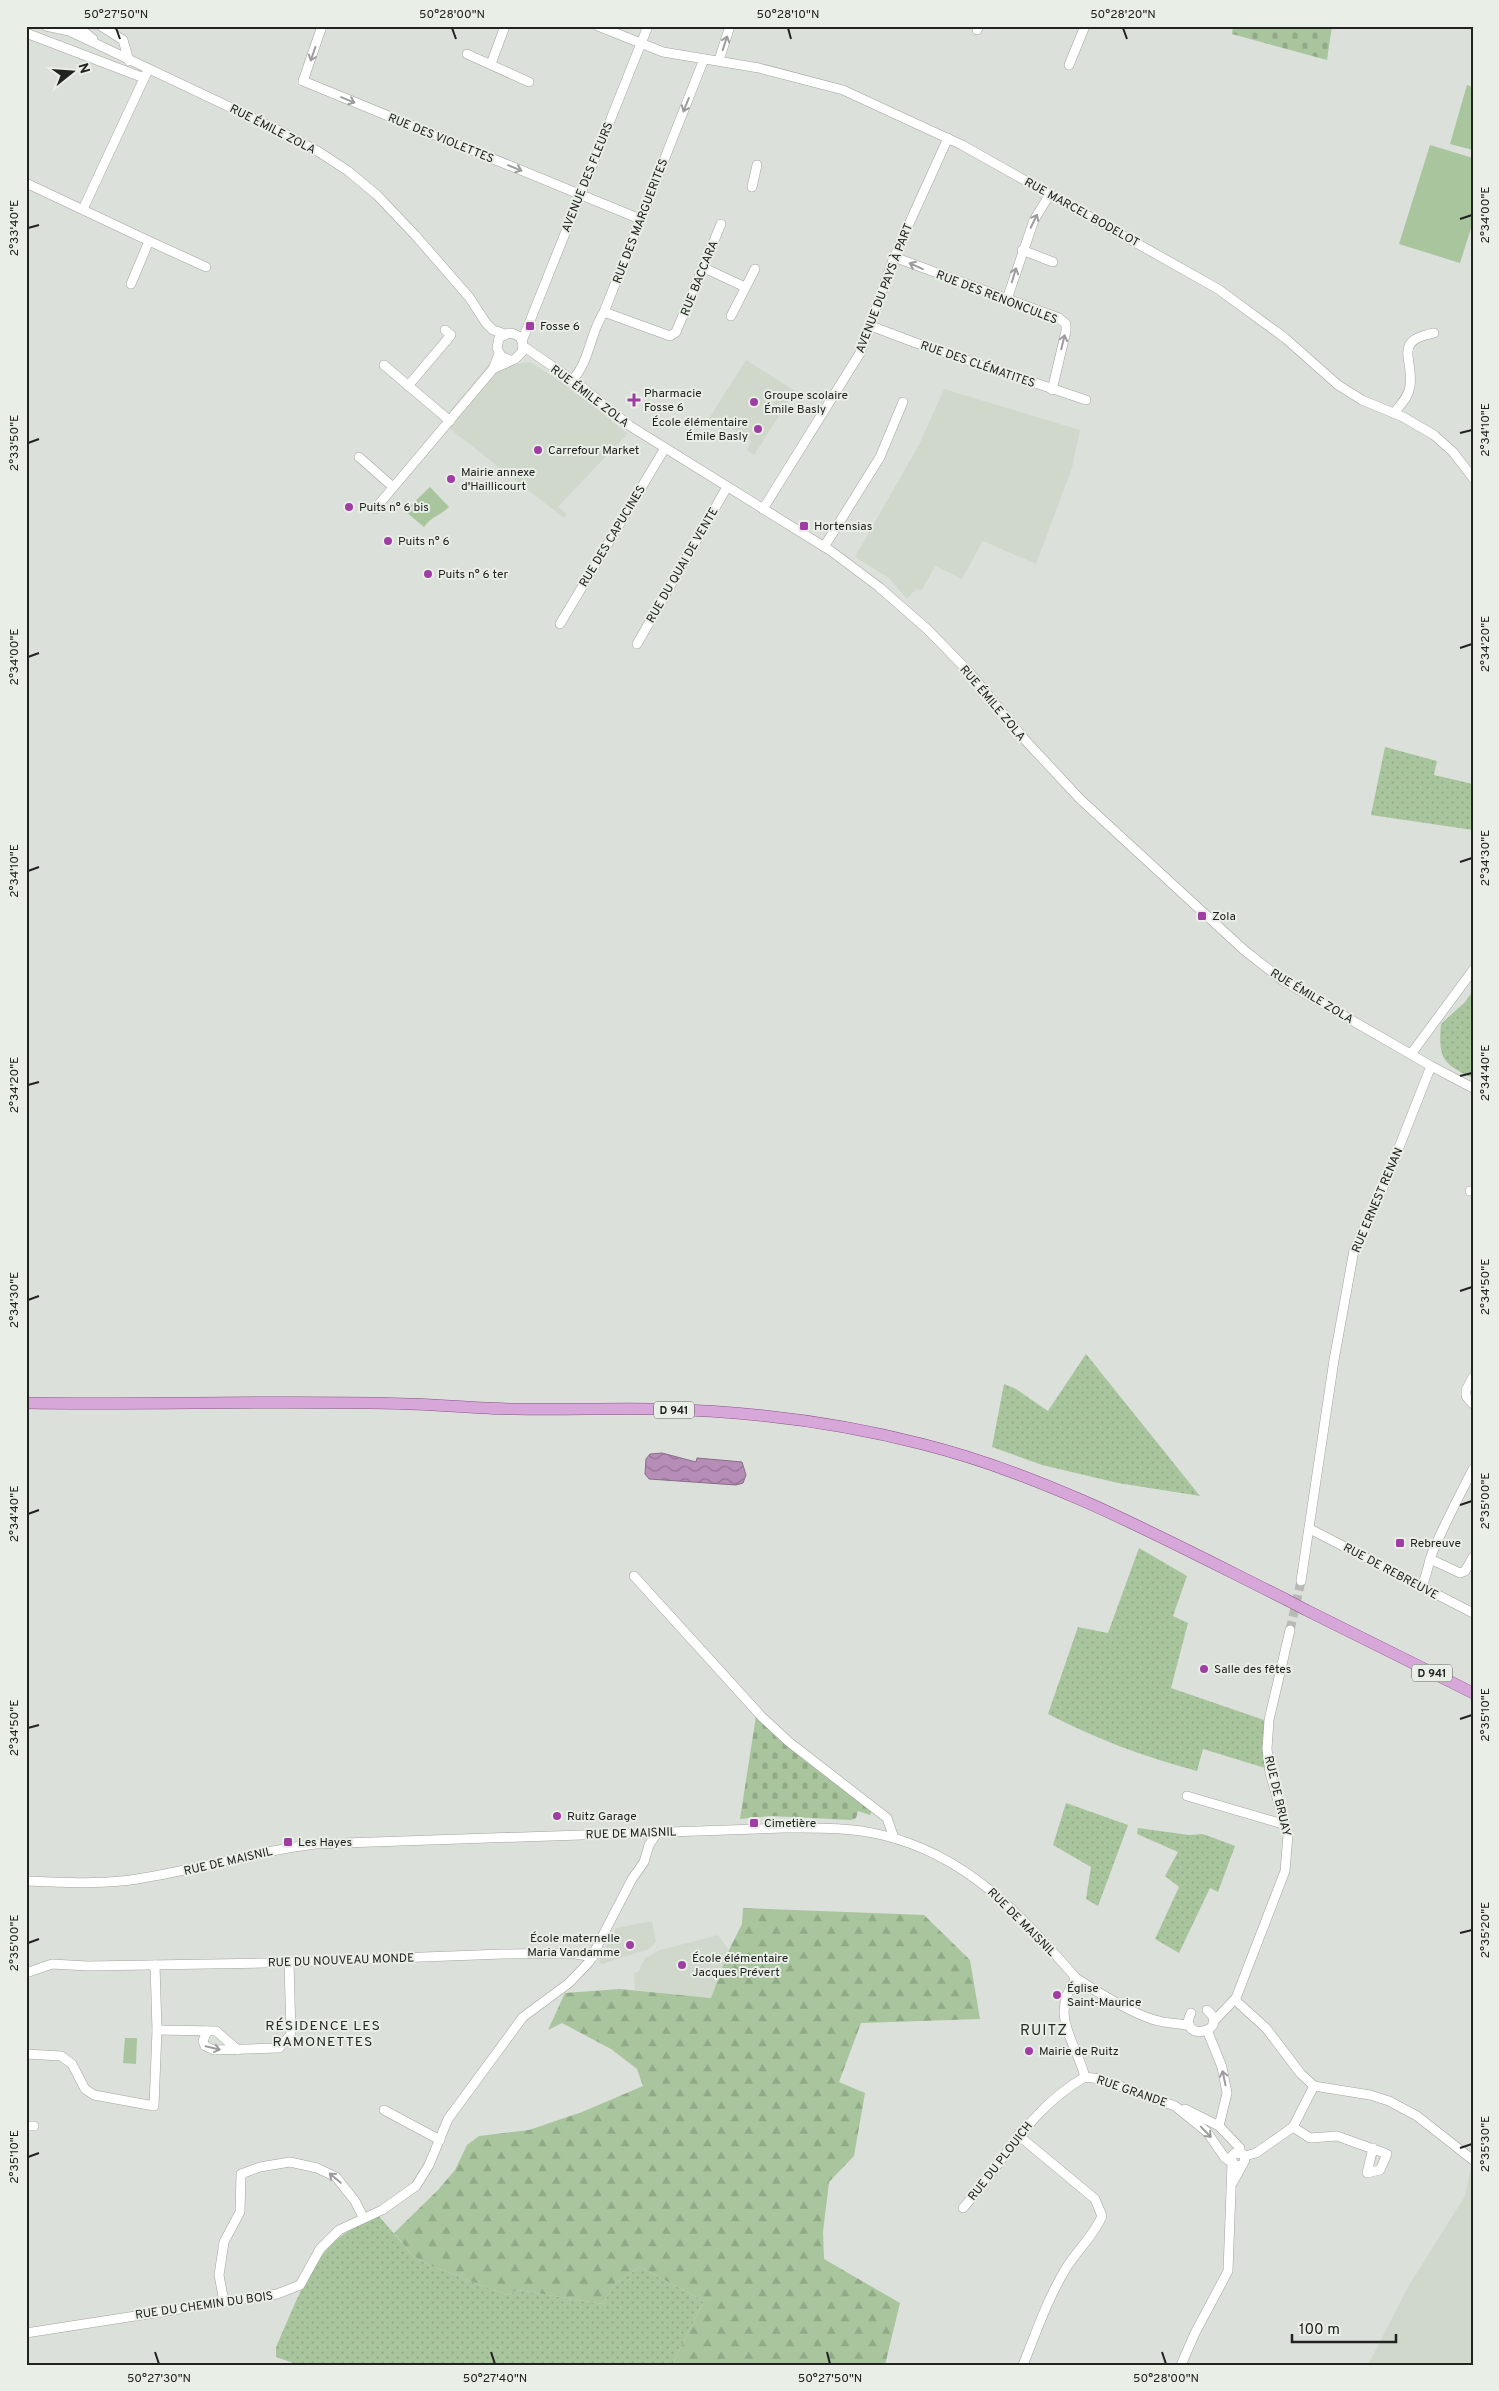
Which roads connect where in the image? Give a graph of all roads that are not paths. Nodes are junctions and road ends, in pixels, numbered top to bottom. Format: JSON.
{"nodes":[{"id":1,"x":77,"y":26,"type":"edge"},
{"id":2,"x":101,"y":26,"type":"edge"},
{"id":3,"x":322,"y":26,"type":"edge"},
{"id":4,"x":505,"y":26,"type":"edge"},
{"id":5,"x":598,"y":26,"type":"edge"},
{"id":6,"x":648,"y":26,"type":"edge"},
{"id":7,"x":730,"y":26,"type":"edge"},
{"id":8,"x":1085,"y":26,"type":"edge"},
{"id":9,"x":56,"y":28,"type":"edge"},
{"id":10,"x":26,"y":33,"type":"edge"},
{"id":11,"x":48,"y":41,"type":"junction"},
{"id":12,"x":641,"y":44,"type":"junction"},
{"id":13,"x":107,"y":50,"type":"junction"},
{"id":14,"x":467,"y":54,"type":"dead end"},
{"id":15,"x":704,"y":59,"type":"junction"},
{"id":16,"x":719,"y":60,"type":"junction"},
{"id":17,"x":129,"y":61,"type":"junction"},
{"id":18,"x":491,"y":64,"type":"junction"},
{"id":19,"x":1069,"y":65,"type":"dead end"},
{"id":20,"x":146,"y":74,"type":"junction"},
{"id":21,"x":529,"y":82,"type":"dead end"},
{"id":22,"x":948,"y":138,"type":"junction"},
{"id":23,"x":757,"y":165,"type":"dead end"},
{"id":24,"x":26,"y":183,"type":"edge"},
{"id":25,"x":752,"y":188,"type":"dead end"},
{"id":26,"x":580,"y":194,"type":"junction"},
{"id":27,"x":1050,"y":194,"type":"junction"},
{"id":28,"x":83,"y":210,"type":"junction"},
{"id":29,"x":640,"y":219,"type":"junction"},
{"id":30,"x":721,"y":224,"type":"dead end"},
{"id":31,"x":149,"y":241,"type":"junction"},
{"id":32,"x":1022,"y":250,"type":"junction"},
{"id":33,"x":894,"y":257,"type":"junction"},
{"id":34,"x":1053,"y":262,"type":"dead end"},
{"id":35,"x":206,"y":267,"type":"dead end"},
{"id":36,"x":702,"y":267,"type":"junction"},
{"id":37,"x":755,"y":269,"type":"dead end"},
{"id":38,"x":131,"y":284,"type":"dead end"},
{"id":39,"x":745,"y":287,"type":"junction"},
{"id":40,"x":1007,"y":299,"type":"junction"},
{"id":41,"x":476,"y":308,"type":"junction"},
{"id":42,"x":604,"y":312,"type":"junction"},
{"id":43,"x":731,"y":316,"type":"dead end"},
{"id":44,"x":871,"y":326,"type":"junction"},
{"id":45,"x":445,"y":330,"type":"dead end"},
{"id":46,"x":1434,"y":333,"type":"dead end"},
{"id":47,"x":504,"y":334,"type":"junction"},
{"id":48,"x":521,"y":341,"type":"junction"},
{"id":49,"x":498,"y":349,"type":"junction"},
{"id":50,"x":514,"y":358,"type":"junction"},
{"id":51,"x":539,"y":359,"type":"junction"},
{"id":52,"x":384,"y":365,"type":"dead end"},
{"id":53,"x":493,"y":369,"type":"junction"},
{"id":54,"x":572,"y":380,"type":"junction"},
{"id":55,"x":408,"y":386,"type":"junction"},
{"id":56,"x":1052,"y":390,"type":"junction"},
{"id":57,"x":1086,"y":400,"type":"dead end"},
{"id":58,"x":903,"y":402,"type":"dead end"},
{"id":59,"x":1394,"y":413,"type":"junction"},
{"id":60,"x":450,"y":421,"type":"junction"},
{"id":61,"x":665,"y":448,"type":"junction"},
{"id":62,"x":359,"y":457,"type":"dead end"},
{"id":63,"x":1473,"y":478,"type":"edge"},
{"id":64,"x":394,"y":487,"type":"junction"},
{"id":65,"x":727,"y":487,"type":"junction"},
{"id":66,"x":375,"y":509,"type":"dead end"},
{"id":67,"x":763,"y":509,"type":"junction"},
{"id":68,"x":824,"y":547,"type":"junction"},
{"id":69,"x":560,"y":624,"type":"dead end"},
{"id":70,"x":637,"y":644,"type":"dead end"},
{"id":71,"x":1473,"y":970,"type":"edge"},
{"id":72,"x":1411,"y":1054,"type":"junction"},
{"id":73,"x":1431,"y":1066,"type":"junction"},
{"id":74,"x":1473,"y":1088,"type":"edge"},
{"id":75,"x":1473,"y":1377,"type":"edge"},
{"id":76,"x":26,"y":1403,"type":"edge"},
{"id":77,"x":1473,"y":1404,"type":"edge"},
{"id":78,"x":1473,"y":1469,"type":"edge"},
{"id":79,"x":1310,"y":1529,"type":"junction"},
{"id":80,"x":1473,"y":1556,"type":"edge"},
{"id":81,"x":1430,"y":1560,"type":"junction"},
{"id":82,"x":634,"y":1576,"type":"dead end"},
{"id":83,"x":1301,"y":1581,"type":"tunnel mouth"},
{"id":84,"x":1421,"y":1588,"type":"junction"},
{"id":85,"x":1473,"y":1613,"type":"edge"},
{"id":86,"x":1290,"y":1630,"type":"tunnel mouth"},
{"id":87,"x":1473,"y":1693,"type":"edge"},
{"id":88,"x":1187,"y":1796,"type":"dead end"},
{"id":89,"x":1286,"y":1825,"type":"junction"},
{"id":90,"x":657,"y":1833,"type":"junction"},
{"id":91,"x":894,"y":1838,"type":"junction"},
{"id":92,"x":26,"y":1881,"type":"edge"},
{"id":93,"x":593,"y":1957,"type":"junction"},
{"id":94,"x":289,"y":1962,"type":"junction"},
{"id":95,"x":155,"y":1965,"type":"junction"},
{"id":96,"x":26,"y":1973,"type":"edge"},
{"id":97,"x":1076,"y":1978,"type":"junction"},
{"id":98,"x":1229,"y":2006,"type":"junction"},
{"id":99,"x":1207,"y":2010,"type":"junction"},
{"id":100,"x":1192,"y":2013,"type":"junction"},
{"id":101,"x":1176,"y":2022,"type":"junction"},
{"id":102,"x":1213,"y":2022,"type":"junction"},
{"id":103,"x":1190,"y":2026,"type":"junction"},
{"id":104,"x":157,"y":2030,"type":"junction"},
{"id":105,"x":1207,"y":2030,"type":"junction"},
{"id":106,"x":207,"y":2031,"type":"junction"},
{"id":107,"x":238,"y":2050,"type":"junction"},
{"id":108,"x":26,"y":2054,"type":"edge"},
{"id":109,"x":1085,"y":2076,"type":"junction"},
{"id":110,"x":1314,"y":2086,"type":"junction"},
{"id":111,"x":1175,"y":2106,"type":"junction"},
{"id":112,"x":384,"y":2110,"type":"dead end"},
{"id":113,"x":1219,"y":2126,"type":"junction"},
{"id":114,"x":1293,"y":2127,"type":"junction"},
{"id":115,"x":1018,"y":2135,"type":"junction"},
{"id":116,"x":440,"y":2140,"type":"junction"},
{"id":117,"x":1373,"y":2148,"type":"dead end"},
{"id":118,"x":1242,"y":2154,"type":"junction"},
{"id":119,"x":1473,"y":2160,"type":"edge"},
{"id":120,"x":1235,"y":2164,"type":"junction"},
{"id":121,"x":963,"y":2208,"type":"dead end"},
{"id":122,"x":363,"y":2217,"type":"junction"},
{"id":123,"x":224,"y":2302,"type":"junction"},
{"id":124,"x":26,"y":2333,"type":"edge"},
{"id":125,"x":1023,"y":2365,"type":"edge"},
{"id":126,"x":1181,"y":2365,"type":"edge"}],
"edges":[{"from":1,"to":13,"type":"street"},
{"from":2,"to":17,"type":"street"},
{"from":3,"to":26,"type":"street","name":"RUE DES VIOLETTES","one_way":true},
{"from":4,"to":18,"type":"street"},
{"from":5,"to":12,"type":"street","name":"RUE MARCEL BODELOT"},
{"from":6,"to":12,"type":"street","name":"AVENUE DES FLEURS"},
{"from":16,"to":7,"type":"street","one_way":true},
{"from":8,"to":19,"type":"street"},
{"from":9,"to":11,"type":"street"},
{"from":9,"to":13,"type":"street"},
{"from":10,"to":11,"type":"street"},
{"from":11,"to":20,"type":"street"},
{"from":12,"to":15,"type":"street","name":"RUE MARCEL BODELOT"},
{"from":12,"to":26,"type":"street","name":"AVENUE DES FLEURS"},
{"from":13,"to":17,"type":"street","name":"RUE ÉMILE ZOLA"},
{"from":14,"to":18,"type":"street"},
{"from":15,"to":16,"type":"street","name":"RUE MARCEL BODELOT"},
{"from":15,"to":29,"type":"street","name":"RUE DES MARGUERITES","one_way":true},
{"from":16,"to":22,"type":"street","name":"RUE MARCEL BODELOT"},
{"from":17,"to":20,"type":"street","name":"RUE ÉMILE ZOLA"},
{"from":18,"to":21,"type":"street"},
{"from":20,"to":28,"type":"street"},
{"from":20,"to":41,"type":"street","name":"RUE ÉMILE ZOLA"},
{"from":22,"to":27,"type":"street","name":"RUE MARCEL BODELOT"},
{"from":22,"to":33,"type":"street","name":"AVENUE DU PAYS À PART"},
{"from":23,"to":25,"type":"street"},
{"from":24,"to":28,"type":"street"},
{"from":26,"to":29,"type":"street","name":"RUE DES VIOLETTES"},
{"from":26,"to":48,"type":"street","name":"AVENUE DES FLEURS"},
{"from":32,"to":27,"type":"street","one_way":true},
{"from":27,"to":59,"type":"street","name":"RUE MARCEL BODELOT"},
{"from":28,"to":31,"type":"street"},
{"from":29,"to":42,"type":"street","name":"RUE DES MARGUERITES"},
{"from":30,"to":36,"type":"street","name":"RUE BACCARA"},
{"from":31,"to":35,"type":"street"},
{"from":31,"to":38,"type":"street"},
{"from":32,"to":34,"type":"street"},
{"from":40,"to":32,"type":"street","one_way":true},
{"from":40,"to":33,"type":"street","name":"RUE DES RENONCULES","one_way":true},
{"from":33,"to":44,"type":"street","name":"AVENUE DU PAYS À PART"},
{"from":36,"to":39,"type":"street"},
{"from":36,"to":42,"type":"street","name":"RUE BACCARA"},
{"from":37,"to":39,"type":"street"},
{"from":39,"to":43,"type":"street"},
{"from":56,"to":40,"type":"street","name":"RUE DES RENONCULES","one_way":true},
{"from":41,"to":47,"type":"street","name":"RUE ÉMILE ZOLA"},
{"from":41,"to":49,"type":"street","name":"RUE ÉMILE ZOLA"},
{"from":42,"to":54,"type":"street","name":"RUE DES MARGUERITES"},
{"from":44,"to":56,"type":"street","name":"RUE DES CLÉMATITES"},
{"from":44,"to":67,"type":"street","name":"AVENUE DU PAYS À PART"},
{"from":45,"to":55,"type":"street"},
{"from":46,"to":59,"type":"street"},
{"from":47,"to":48,"type":"street"},
{"from":47,"to":49,"type":"street"},
{"from":48,"to":50,"type":"street"},
{"from":48,"to":51,"type":"street","name":"RUE ÉMILE ZOLA"},
{"from":49,"to":50,"type":"street"},
{"from":49,"to":53,"type":"street"},
{"from":50,"to":51,"type":"street","name":"RUE ÉMILE ZOLA"},
{"from":50,"to":53,"type":"street"},
{"from":51,"to":54,"type":"street","name":"RUE ÉMILE ZOLA"},
{"from":52,"to":55,"type":"street"},
{"from":53,"to":60,"type":"street"},
{"from":54,"to":61,"type":"street","name":"RUE ÉMILE ZOLA"},
{"from":55,"to":60,"type":"street"},
{"from":56,"to":57,"type":"street","name":"RUE DES CLÉMATITES"},
{"from":58,"to":68,"type":"street"},
{"from":59,"to":63,"type":"street","name":"RUE MARCEL BODELOT"},
{"from":60,"to":64,"type":"street"},
{"from":61,"to":65,"type":"street","name":"RUE ÉMILE ZOLA"},
{"from":61,"to":69,"type":"street","name":"RUE DES CAPUCINES"},
{"from":62,"to":64,"type":"street"},
{"from":64,"to":66,"type":"street"},
{"from":65,"to":67,"type":"street","name":"RUE ÉMILE ZOLA"},
{"from":65,"to":70,"type":"street","name":"RUE DU QUAI DE VENTE"},
{"from":67,"to":68,"type":"street","name":"RUE ÉMILE ZOLA"},
{"from":68,"to":72,"type":"street","name":"RUE ÉMILE ZOLA"},
{"from":71,"to":72,"type":"street"},
{"from":72,"to":73,"type":"street","name":"RUE ÉMILE ZOLA"},
{"from":73,"to":74,"type":"street","name":"RUE ÉMILE ZOLA"},
{"from":73,"to":79,"type":"street","name":"RUE ERNEST RENAN"},
{"from":75,"to":77,"type":"street"},
{"from":76,"to":87,"type":"main road","number":"D 941","bridge":true},
{"from":78,"to":81,"type":"street"},
{"from":79,"to":83,"type":"street"},
{"from":79,"to":84,"type":"street","name":"RUE DE REBREUVE"},
{"from":80,"to":81,"type":"street"},
{"from":81,"to":84,"type":"street"},
{"from":82,"to":91,"type":"street"},
{"from":84,"to":85,"type":"street","name":"RUE DE REBREUVE"},
{"from":86,"to":89,"type":"street","name":"RUE DE BRUAY"},
{"from":88,"to":89,"type":"street"},
{"from":89,"to":98,"type":"street","name":"RUE DE BRUAY"},
{"from":90,"to":91,"type":"street","name":"RUE DE MAISNIL"},
{"from":90,"to":92,"type":"street","name":"RUE DE MAISNIL"},
{"from":90,"to":93,"type":"street","name":"RUE DU CHEMIN DU BOIS"},
{"from":91,"to":97,"type":"street","name":"RUE DE MAISNIL"},
{"from":93,"to":94,"type":"street","name":"RUE DU NOUVEAU MONDE"},
{"from":93,"to":116,"type":"street","name":"RUE DU CHEMIN DU BOIS"},
{"from":94,"to":95,"type":"street","name":"RUE DU NOUVEAU MONDE"},
{"from":94,"to":107,"type":"street"},
{"from":95,"to":96,"type":"street","name":"RUE DU NOUVEAU MONDE"},
{"from":95,"to":104,"type":"street"},
{"from":97,"to":101,"type":"street","name":"RUE DE MAISNIL"},
{"from":97,"to":109,"type":"street","name":"RUE GRANDE"},
{"from":98,"to":99,"type":"street"},
{"from":98,"to":102,"type":"street","name":"RUE DE BRUAY"},
{"from":98,"to":110,"type":"street"},
{"from":99,"to":100,"type":"street"},
{"from":99,"to":102,"type":"street"},
{"from":100,"to":101,"type":"street"},
{"from":100,"to":103,"type":"street"},
{"from":101,"to":103,"type":"street","name":"RUE DE MAISNIL"},
{"from":102,"to":105,"type":"street"},
{"from":103,"to":105,"type":"street"},
{"from":104,"to":106,"type":"street"},
{"from":104,"to":108,"type":"street"},
{"from":113,"to":105,"type":"street","one_way":true},
{"from":106,"to":107,"type":"street"},
{"from":106,"to":107,"type":"street","one_way":true},
{"from":109,"to":111,"type":"street","name":"RUE GRANDE"},
{"from":109,"to":115,"type":"street","name":"RUE DU PLOUICH"},
{"from":110,"to":114,"type":"street"},
{"from":110,"to":119,"type":"street"},
{"from":111,"to":113,"type":"street"},
{"from":111,"to":120,"type":"street","name":"RUE GRANDE","one_way":true},
{"from":112,"to":116,"type":"street"},
{"from":113,"to":118,"type":"street"},
{"from":114,"to":117,"type":"street"},
{"from":114,"to":118,"type":"street"},
{"from":115,"to":121,"type":"street","name":"RUE DU PLOUICH"},
{"from":115,"to":125,"type":"street"},
{"from":116,"to":122,"type":"street","name":"RUE DU CHEMIN DU BOIS"},
{"from":118,"to":120,"type":"street"},
{"from":120,"to":126,"type":"street"},
{"from":122,"to":123,"type":"street","name":"RUE DU CHEMIN DU BOIS"},
{"from":122,"to":123,"type":"street","one_way":true},
{"from":123,"to":124,"type":"street","name":"RUE DU CHEMIN DU BOIS"}]}
